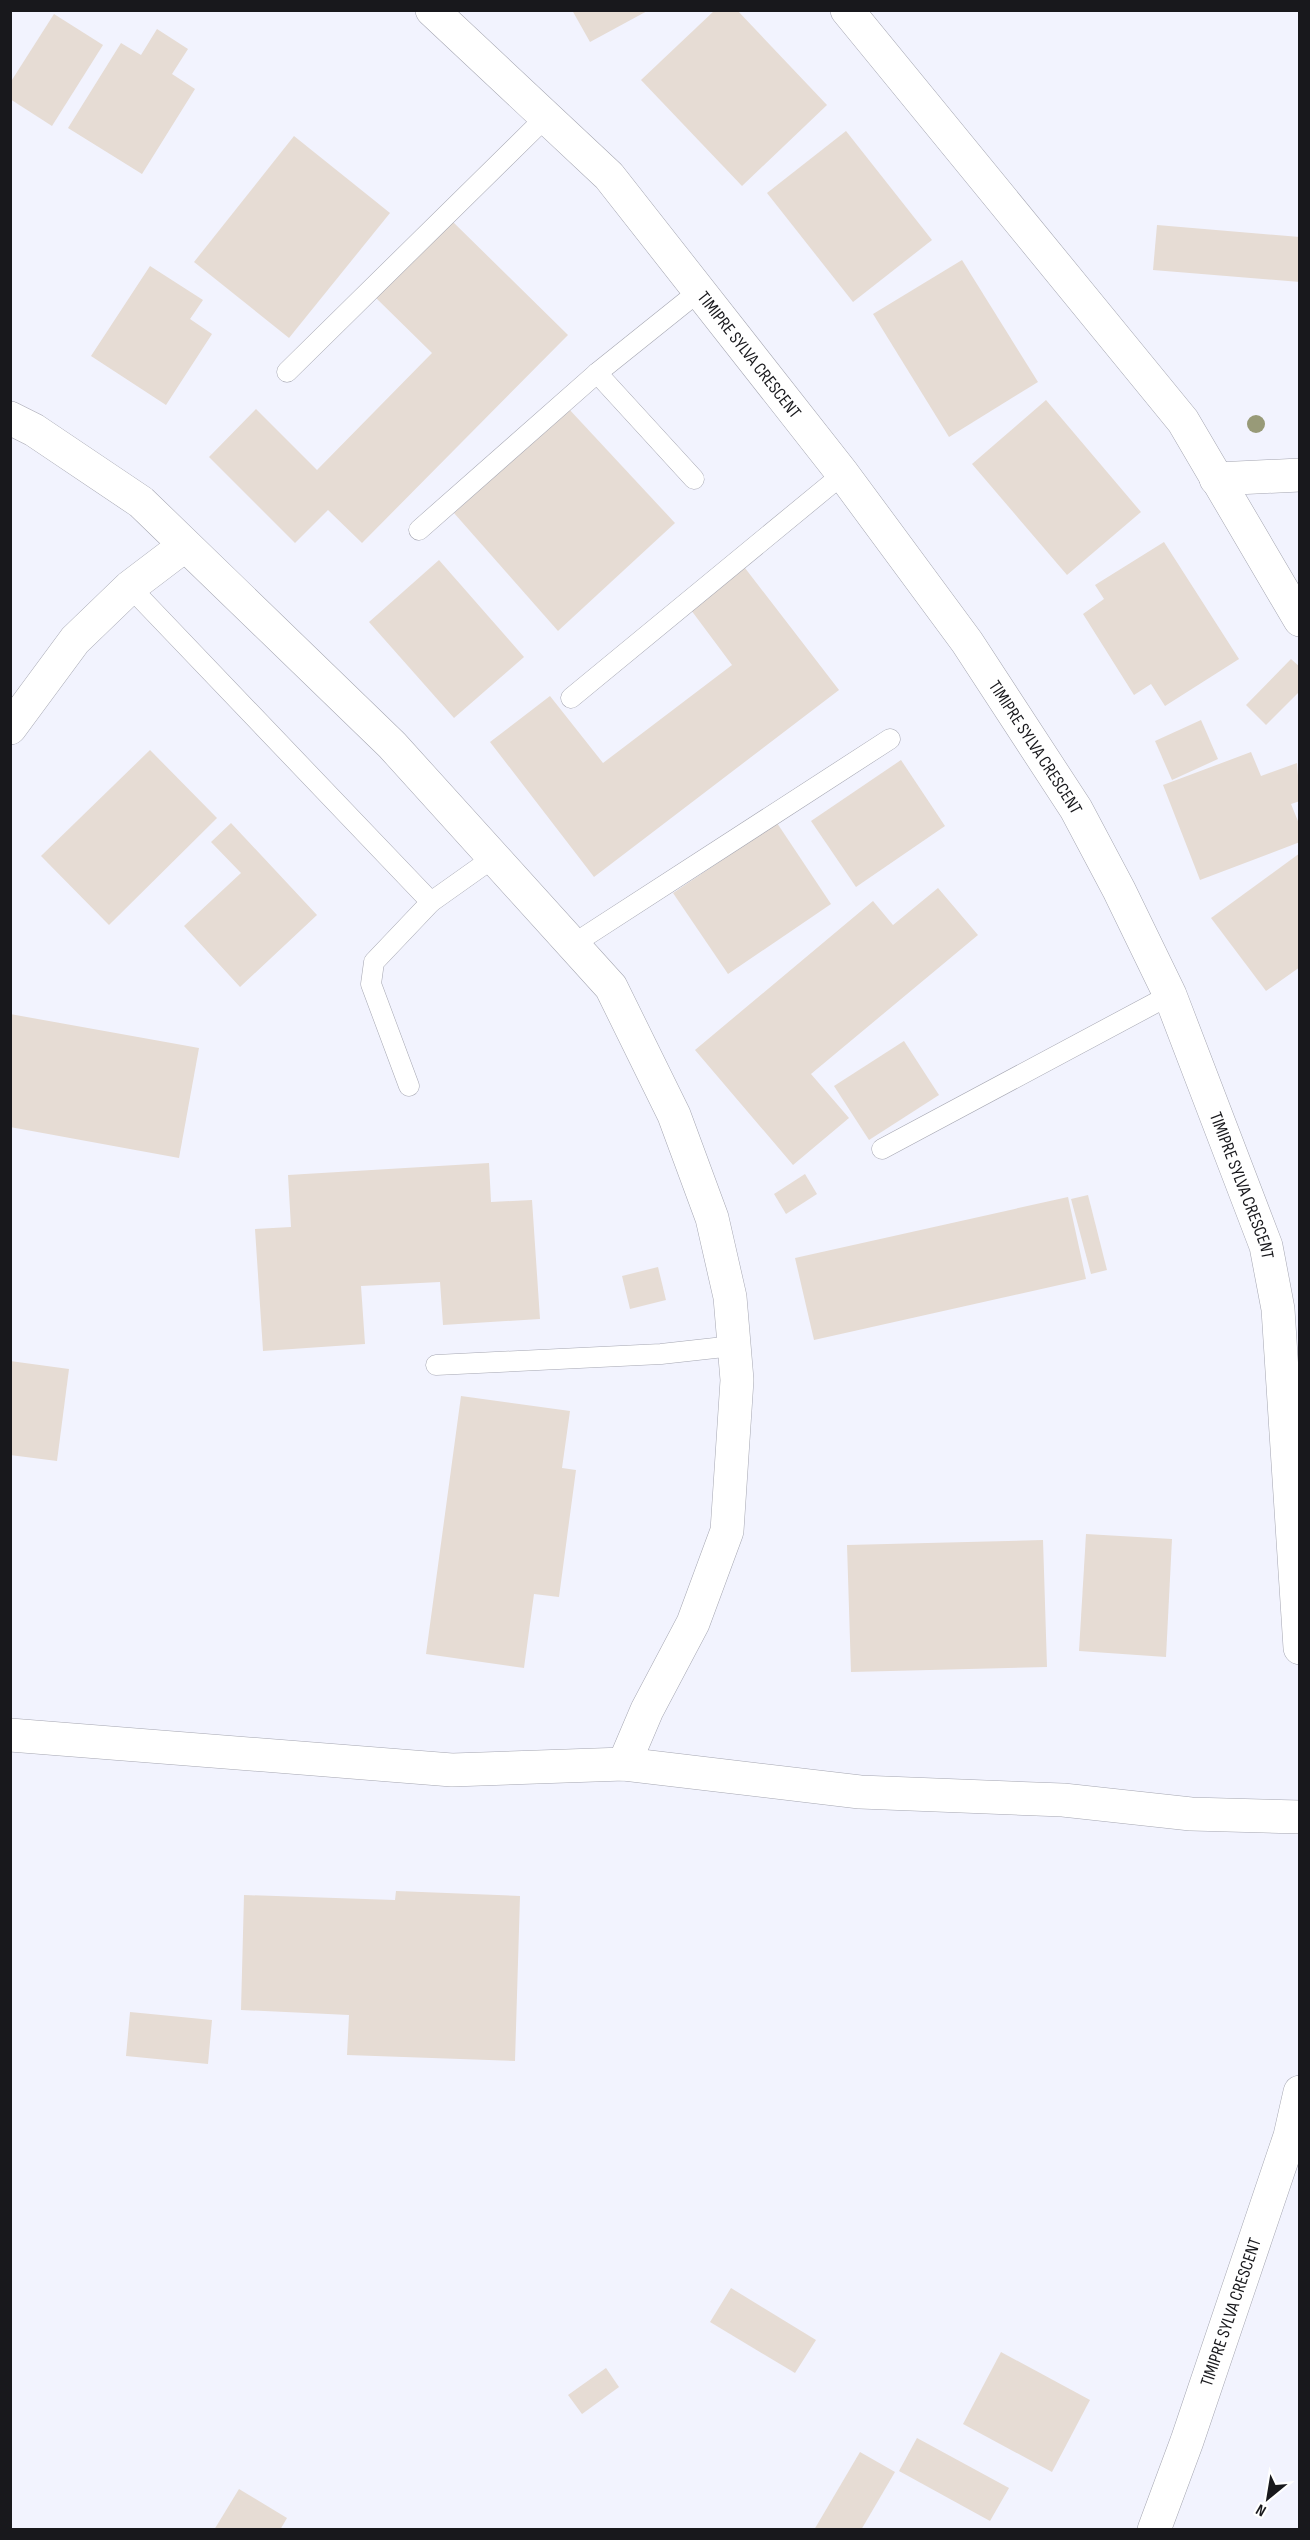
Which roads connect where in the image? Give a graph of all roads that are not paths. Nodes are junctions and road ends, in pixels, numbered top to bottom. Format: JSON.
{"nodes":[{"id":1,"x":432,"y":10,"type":"edge"},
{"id":2,"x":847,"y":10,"type":"edge"},
{"id":3,"x":546,"y":117,"type":"junction"},
{"id":4,"x":698,"y":292,"type":"junction"},
{"id":5,"x":287,"y":372,"type":"dead end"},
{"id":6,"x":597,"y":373,"type":"junction"},
{"id":7,"x":10,"y":417,"type":"edge"},
{"id":8,"x":843,"y":474,"type":"junction"},
{"id":9,"x":1299,"y":475,"type":"edge"},
{"id":10,"x":694,"y":479,"type":"dead end"},
{"id":11,"x":1216,"y":479,"type":"junction"},
{"id":12,"x":419,"y":530,"type":"dead end"},
{"id":13,"x":183,"y":546,"type":"junction"},
{"id":14,"x":130,"y":587,"type":"junction"},
{"id":15,"x":1299,"y":620,"type":"edge"},
{"id":16,"x":571,"y":698,"type":"dead end"},
{"id":17,"x":10,"y":728,"type":"edge"},
{"id":18,"x":890,"y":739,"type":"dead end"},
{"id":19,"x":493,"y":858,"type":"junction"},
{"id":20,"x":430,"y":902,"type":"junction"},
{"id":21,"x":572,"y":945,"type":"junction"},
{"id":22,"x":1170,"y":995,"type":"junction"},
{"id":23,"x":409,"y":1086,"type":"dead end"},
{"id":24,"x":882,"y":1149,"type":"dead end"},
{"id":25,"x":1289,"y":1308,"type":"edge"},
{"id":26,"x":733,"y":1346,"type":"junction"},
{"id":27,"x":436,"y":1365,"type":"dead end"},
{"id":28,"x":1299,"y":1648,"type":"edge"},
{"id":29,"x":10,"y":1735,"type":"edge"},
{"id":30,"x":624,"y":1764,"type":"junction"},
{"id":31,"x":1299,"y":1817,"type":"edge"},
{"id":32,"x":1299,"y":2092,"type":"edge"},
{"id":33,"x":1154,"y":2529,"type":"edge"}],
"edges":[{"from":1,"to":3,"type":"street","name":"TIMIPRE SYLVA CRESCENT"},
{"from":2,"to":11,"type":"street"},
{"from":3,"to":4,"type":"street","name":"TIMIPRE SYLVA CRESCENT"},
{"from":3,"to":5,"type":"lane"},
{"from":4,"to":6,"type":"lane"},
{"from":4,"to":8,"type":"street","name":"TIMIPRE SYLVA CRESCENT"},
{"from":6,"to":10,"type":"lane"},
{"from":6,"to":12,"type":"lane"},
{"from":7,"to":13,"type":"street"},
{"from":8,"to":16,"type":"lane"},
{"from":8,"to":22,"type":"street","name":"TIMIPRE SYLVA CRESCENT"},
{"from":9,"to":11,"type":"street"},
{"from":11,"to":15,"type":"street"},
{"from":13,"to":14,"type":"street"},
{"from":13,"to":19,"type":"street"},
{"from":14,"to":17,"type":"street"},
{"from":14,"to":20,"type":"lane"},
{"from":18,"to":21,"type":"lane"},
{"from":19,"to":20,"type":"lane"},
{"from":19,"to":21,"type":"street"},
{"from":20,"to":23,"type":"lane"},
{"from":21,"to":26,"type":"street"},
{"from":22,"to":24,"type":"lane"},
{"from":22,"to":25,"type":"street","name":"TIMIPRE SYLVA CRESCENT"},
{"from":25,"to":28,"type":"street","name":"TIMIPRE SYLVA CRESCENT"},
{"from":26,"to":27,"type":"lane"},
{"from":26,"to":30,"type":"street"},
{"from":29,"to":30,"type":"street"},
{"from":30,"to":31,"type":"street"},
{"from":32,"to":33,"type":"street","name":"TIMIPRE SYLVA CRESCENT"}]}
